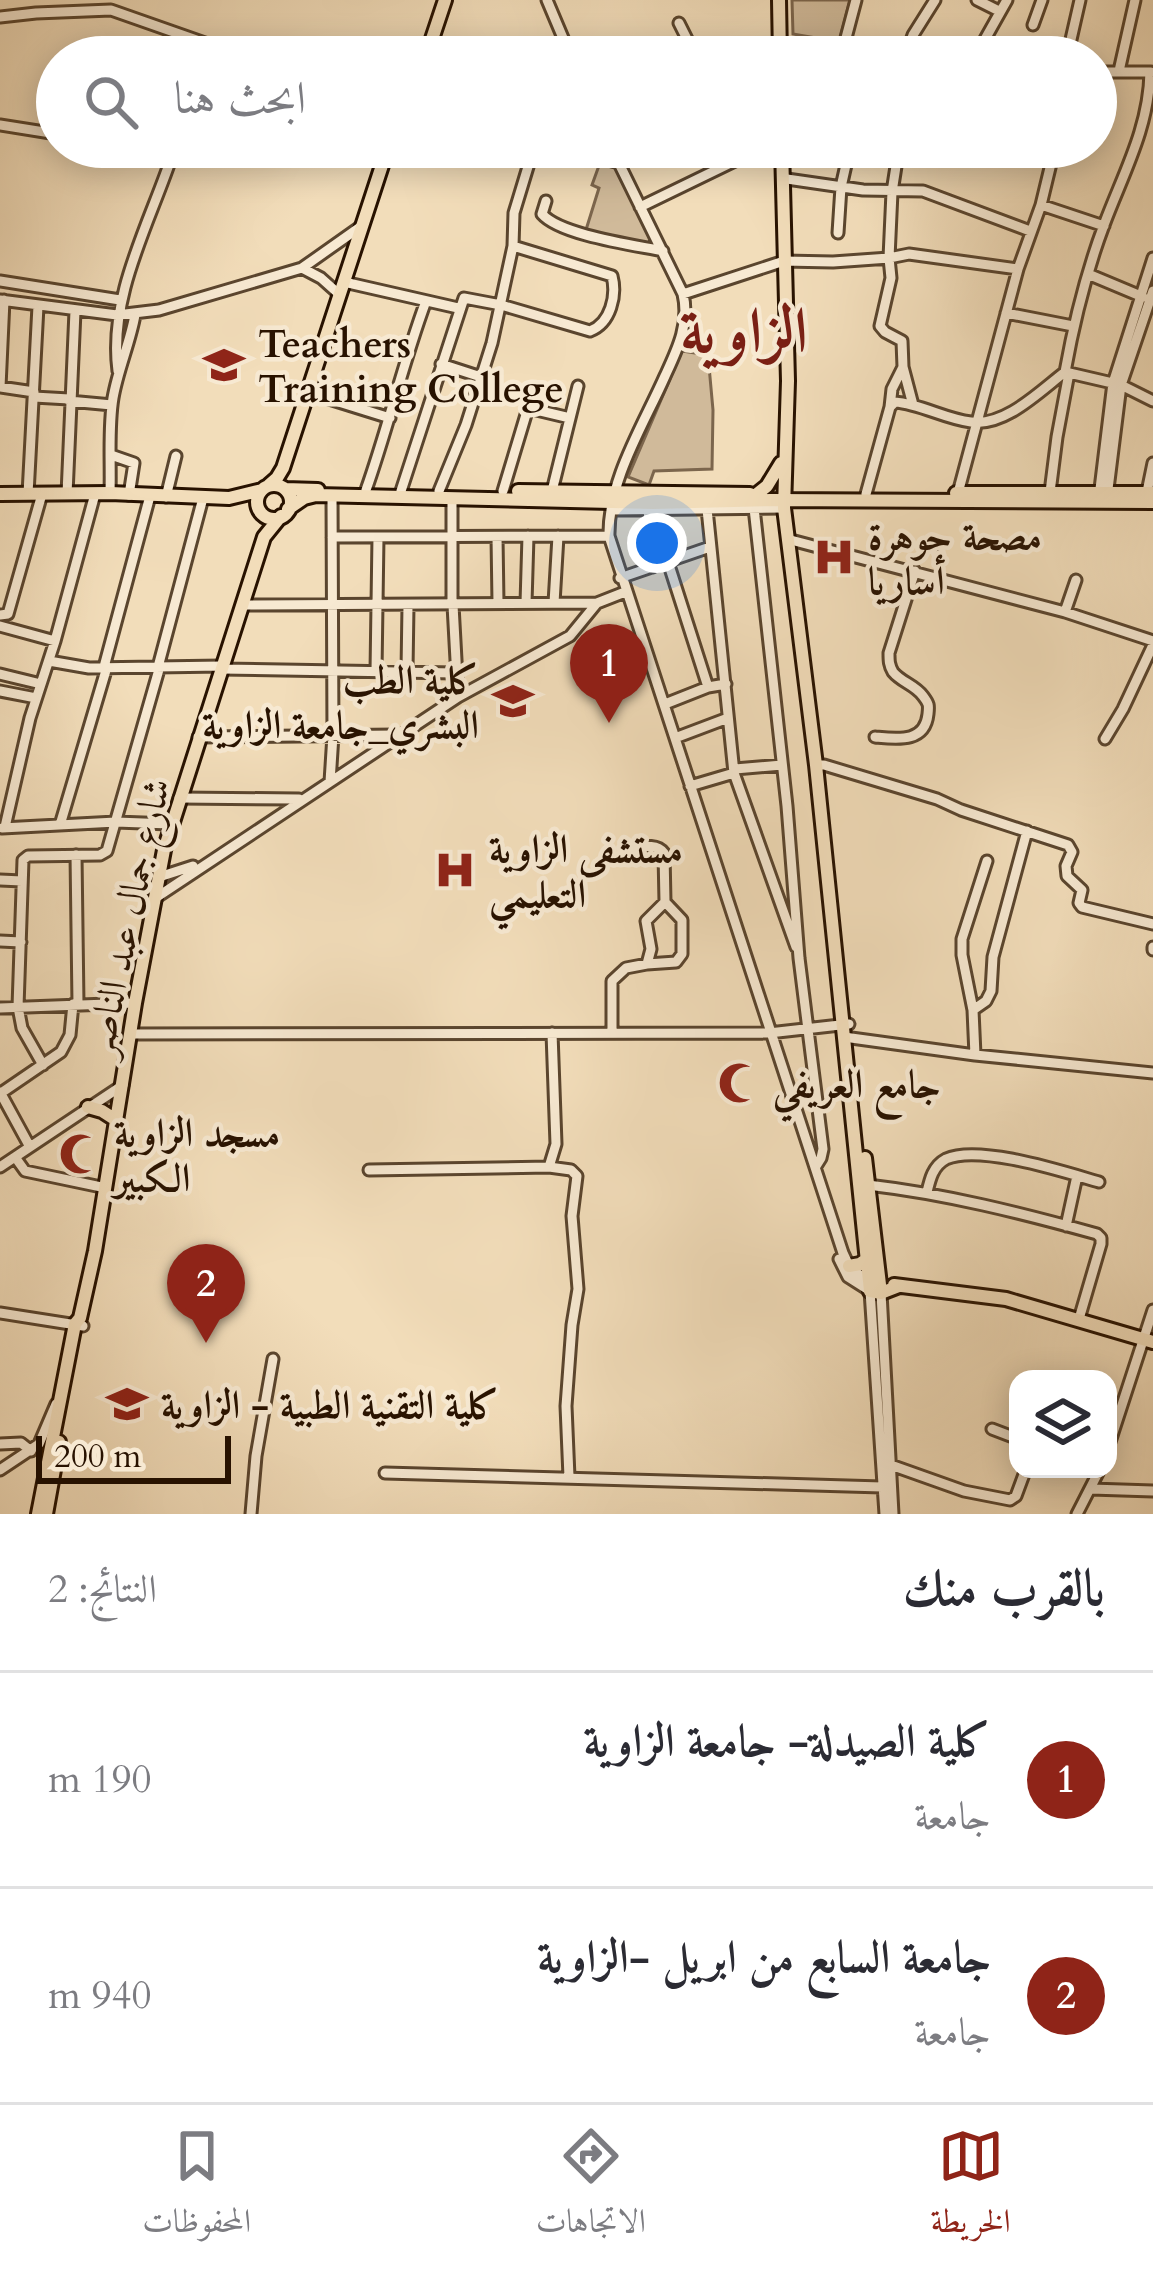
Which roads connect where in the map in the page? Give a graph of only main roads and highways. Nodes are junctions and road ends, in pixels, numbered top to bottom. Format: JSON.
{"nodes":[{"id":1,"x":442,"y":0,"type":"edge"},
{"id":2,"x":783,"y":0,"type":"edge"},
{"id":3,"x":429,"y":36,"type":"edge"},
{"id":4,"x":784,"y":36,"type":"edge"},
{"id":5,"x":384,"y":168,"type":"edge"},
{"id":6,"x":786,"y":168,"type":"edge"},
{"id":7,"x":786,"y":168,"type":"edge"},
{"id":8,"x":788,"y":261,"type":"junction"},
{"id":9,"x":344,"y":287,"type":"junction"},
{"id":10,"x":785,"y":457,"type":"junction"},
{"id":11,"x":290,"y":466,"type":"junction"},
{"id":12,"x":275,"y":488,"type":"junction"},
{"id":13,"x":307,"y":489,"type":"junction"},
{"id":14,"x":0,"y":494,"type":"edge"},
{"id":15,"x":445,"y":495,"type":"junction"},
{"id":16,"x":1151,"y":496,"type":"edge"},
{"id":17,"x":1103,"y":497,"type":"junction"},
{"id":18,"x":229,"y":498,"type":"junction"},
{"id":19,"x":786,"y":499,"type":"junction"},
{"id":20,"x":612,"y":501,"type":"junction"},
{"id":21,"x":756,"y":501,"type":"junction"},
{"id":22,"x":261,"y":513,"type":"junction"},
{"id":23,"x":285,"y":513,"type":"junction"},
{"id":24,"x":264,"y":536,"type":"junction"},
{"id":25,"x":846,"y":1031,"type":"junction"},
{"id":26,"x":88,"y":1107,"type":"road end"},
{"id":27,"x":116,"y":1120,"type":"junction"},
{"id":28,"x":867,"y":1259,"type":"junction"},
{"id":29,"x":849,"y":1266,"type":"road end"},
{"id":30,"x":875,"y":1288,"type":"junction"},
{"id":31,"x":79,"y":1322,"type":"junction"},
{"id":32,"x":1149,"y":1341,"type":"edge"},
{"id":33,"x":42,"y":1514,"type":"edge"}],
"edges":[{"from":1,"to":3,"type":"main road"},
{"from":2,"to":4,"type":"main road"},
{"from":5,"to":9,"type":"main road"},
{"from":6,"to":8,"type":"main road"},
{"from":7,"to":8,"type":"main road"},
{"from":8,"to":10,"type":"main road"},
{"from":8,"to":19,"type":"main road"},
{"from":9,"to":11,"type":"main road"},
{"from":9,"to":12,"type":"main road"},
{"from":10,"to":19,"type":"main road"},
{"from":10,"to":21,"type":"main road"},
{"from":11,"to":12,"type":"main road"},
{"from":11,"to":13,"type":"main road"},
{"from":12,"to":13,"type":"main road"},
{"from":12,"to":18,"type":"main road"},
{"from":12,"to":22,"type":"main road"},
{"from":12,"to":23,"type":"main road"},
{"from":13,"to":15,"type":"main road"},
{"from":14,"to":18,"type":"main road"},
{"from":15,"to":20,"type":"main road"},
{"from":15,"to":20,"type":"main road"},
{"from":15,"to":23,"type":"main road"},
{"from":16,"to":17,"type":"main road"},
{"from":17,"to":19,"type":"main road"},
{"from":17,"to":19,"type":"main road"},
{"from":18,"to":22,"type":"main road"},
{"from":19,"to":20,"type":"main road"},
{"from":19,"to":21,"type":"main road"},
{"from":19,"to":25,"type":"main road"},
{"from":20,"to":21,"type":"main road"},
{"from":22,"to":23,"type":"main road"},
{"from":22,"to":24,"type":"main road","name":"شارع جمال عبد الناصر"},
{"from":23,"to":24,"type":"main road","name":"شارع جمال عبد الناصر"},
{"from":24,"to":27,"type":"main road","name":"شارع جمال عبد الناصر"},
{"from":25,"to":28,"type":"main road"},
{"from":25,"to":30,"type":"main road"},
{"from":26,"to":27,"type":"main road"},
{"from":27,"to":31,"type":"main road","name":"شارع جمال عبد الناصر"},
{"from":28,"to":29,"type":"main road"},
{"from":28,"to":30,"type":"main road"},
{"from":30,"to":32,"type":"main road"},
{"from":31,"to":33,"type":"main road","name":"شارع جمال عبد الناصر"},
{"from":31,"to":33,"type":"main road","name":"شارع جمال عبد الناصر"}]}
